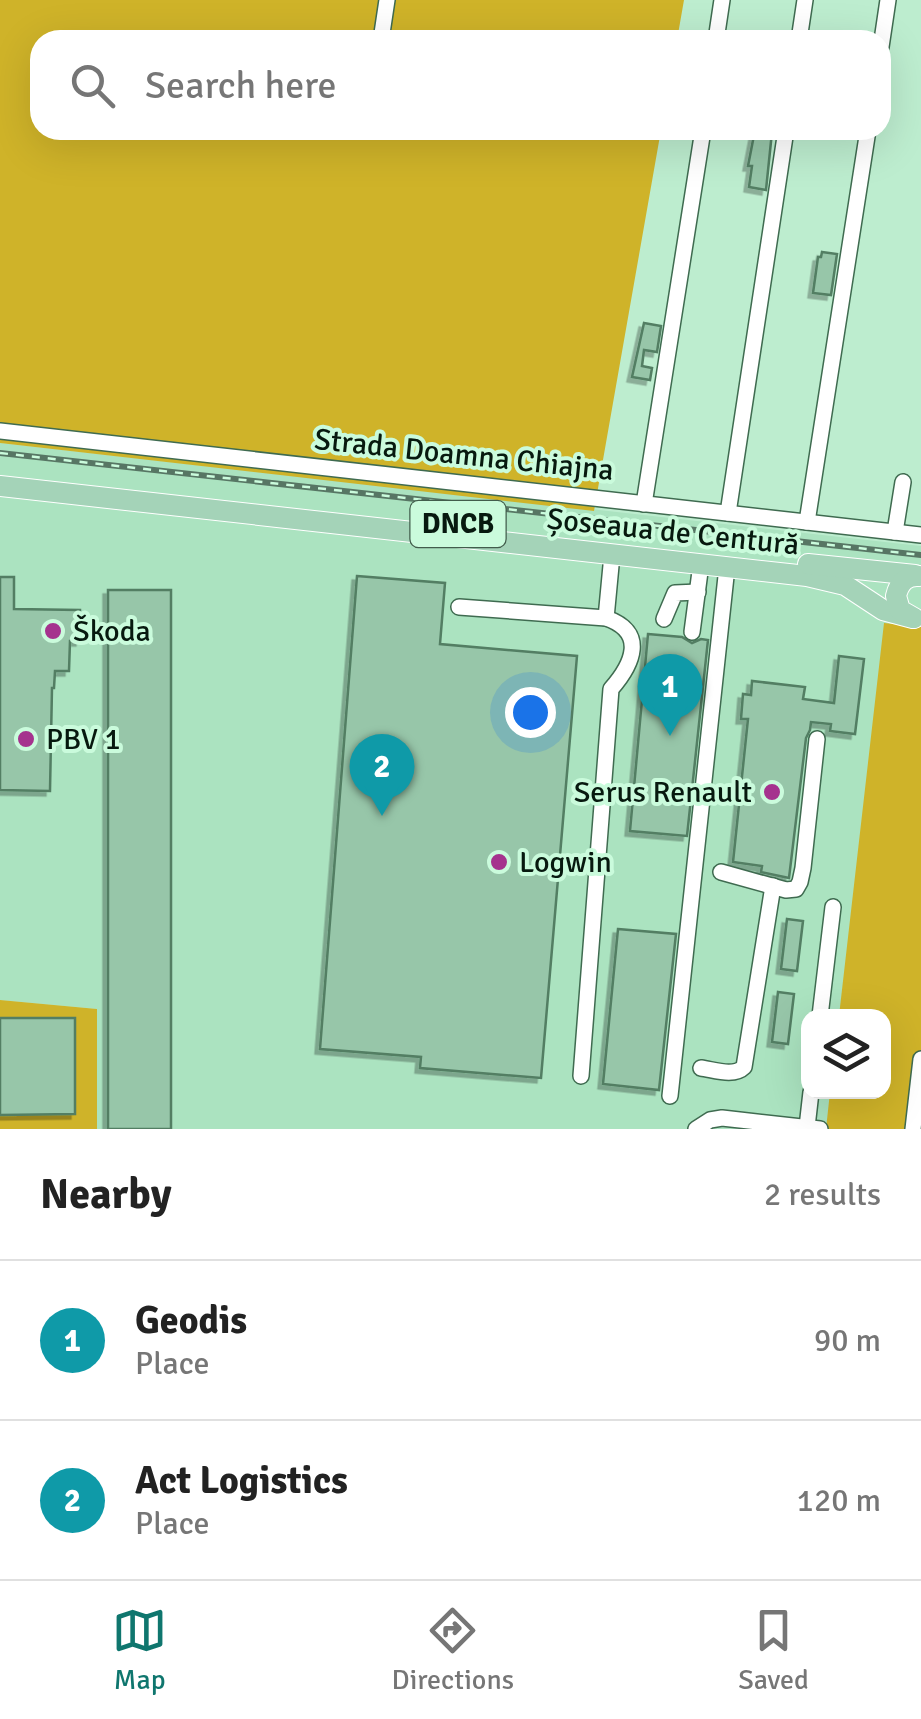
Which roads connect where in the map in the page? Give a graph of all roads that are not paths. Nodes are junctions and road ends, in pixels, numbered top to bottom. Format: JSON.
{"nodes":[{"id":1,"x":387,"y":0,"type":"edge"},
{"id":2,"x":722,"y":0,"type":"edge"},
{"id":3,"x":805,"y":0,"type":"edge"},
{"id":4,"x":888,"y":0,"type":"edge"},
{"id":5,"x":382,"y":30,"type":"edge"},
{"id":6,"x":718,"y":30,"type":"edge"},
{"id":7,"x":800,"y":30,"type":"edge"},
{"id":8,"x":884,"y":30,"type":"edge"},
{"id":9,"x":701,"y":140,"type":"edge"},
{"id":10,"x":784,"y":140,"type":"edge"},
{"id":11,"x":866,"y":140,"type":"edge"},
{"id":12,"x":0,"y":431,"type":"edge"},
{"id":13,"x":0,"y":474,"type":"edge"},
{"id":14,"x":903,"y":482,"type":"dead end"},
{"id":15,"x":0,"y":486,"type":"edge"},
{"id":16,"x":644,"y":504,"type":"junction"},
{"id":17,"x":728,"y":513,"type":"junction"},
{"id":18,"x":807,"y":522,"type":"junction"},
{"id":19,"x":895,"y":532,"type":"junction"},
{"id":20,"x":921,"y":535,"type":"edge"},
{"id":21,"x":612,"y":555,"type":"junction"},
{"id":22,"x":701,"y":564,"type":"junction"},
{"id":23,"x":727,"y":566,"type":"junction"},
{"id":24,"x":918,"y":576,"type":"edge"},
{"id":25,"x":698,"y":592,"type":"junction"},
{"id":26,"x":459,"y":607,"type":"dead end"},
{"id":27,"x":606,"y":618,"type":"junction"},
{"id":28,"x":664,"y":618,"type":"dead end"},
{"id":29,"x":917,"y":618,"type":"edge"},
{"id":30,"x":692,"y":632,"type":"dead end"},
{"id":31,"x":817,"y":739,"type":"dead end"},
{"id":32,"x":721,"y":872,"type":"dead end"},
{"id":33,"x":773,"y":886,"type":"junction"},
{"id":34,"x":832,"y":908,"type":"dead end"},
{"id":35,"x":821,"y":1009,"type":"edge"},
{"id":36,"x":921,"y":1059,"type":"edge"},
{"id":37,"x":701,"y":1068,"type":"dead end"},
{"id":38,"x":581,"y":1076,"type":"dead end"},
{"id":39,"x":670,"y":1096,"type":"dead end"},
{"id":40,"x":812,"y":1099,"type":"edge"},
{"id":41,"x":814,"y":1128,"type":"edge"},
{"id":42,"x":696,"y":1129,"type":"edge"},
{"id":43,"x":913,"y":1129,"type":"edge"}],
"edges":[{"from":1,"to":5,"type":"street"},
{"from":2,"to":6,"type":"street"},
{"from":3,"to":7,"type":"street"},
{"from":4,"to":8,"type":"street"},
{"from":9,"to":16,"type":"street"},
{"from":10,"to":17,"type":"street"},
{"from":11,"to":18,"type":"street"},
{"from":12,"to":16,"type":"street","name":"Strada Doamna Chiajna"},
{"from":13,"to":24,"type":"main road","name":"Șoseaua de Centură","number":"DNCB"},
{"from":14,"to":19,"type":"street"},
{"from":15,"to":21,"type":"main road","name":"Șoseaua de Centură","number":"DNCB"},
{"from":16,"to":17,"type":"street","name":"Strada Doamna Chiajna"},
{"from":17,"to":18,"type":"street","name":"Strada Doamna Chiajna"},
{"from":18,"to":19,"type":"street","name":"Strada Doamna Chiajna"},
{"from":19,"to":20,"type":"street","name":"Strada Doamna Chiajna"},
{"from":21,"to":22,"type":"main road","name":"Șoseaua de Centură","number":"DNCB"},
{"from":21,"to":27,"type":"street"},
{"from":22,"to":23,"type":"main road","name":"Șoseaua de Centură","number":"DNCB"},
{"from":22,"to":25,"type":"street"},
{"from":23,"to":29,"type":"main road","name":"Șoseaua de Centură","number":"DNCB"},
{"from":23,"to":39,"type":"street"},
{"from":24,"to":29,"type":"main road","number":"DNCB"},
{"from":25,"to":28,"type":"street"},
{"from":25,"to":30,"type":"street"},
{"from":26,"to":27,"type":"street"},
{"from":27,"to":38,"type":"street"},
{"from":31,"to":33,"type":"street"},
{"from":32,"to":33,"type":"street"},
{"from":33,"to":37,"type":"street"},
{"from":34,"to":35,"type":"street"},
{"from":36,"to":43,"type":"street"},
{"from":40,"to":41,"type":"street"},
{"from":41,"to":42,"type":"street"}]}
